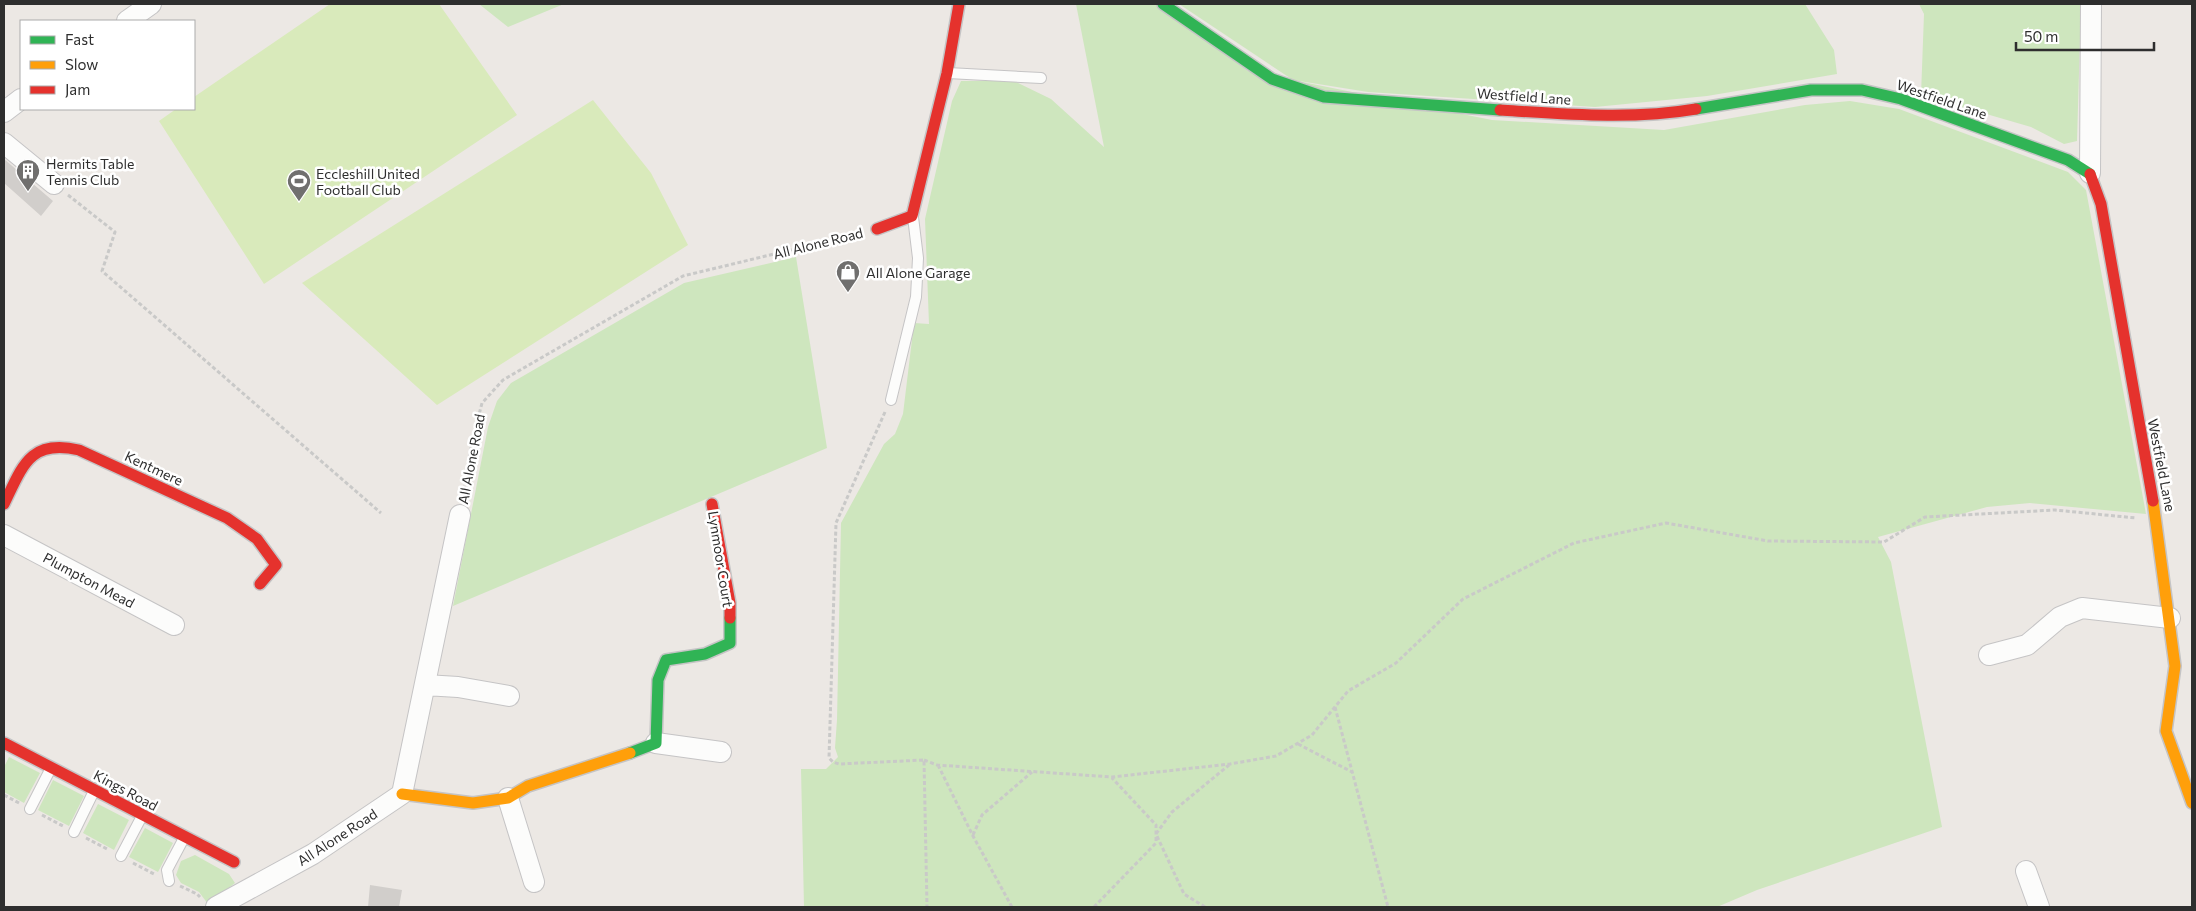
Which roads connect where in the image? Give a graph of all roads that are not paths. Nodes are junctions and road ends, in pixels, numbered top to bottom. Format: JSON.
{"nodes":[{"id":1,"x":151,"y":4,"type":"edge"},
{"id":2,"x":959,"y":4,"type":"edge"},
{"id":3,"x":1163,"y":4,"type":"edge"},
{"id":4,"x":2091,"y":4,"type":"edge"},
{"id":5,"x":128,"y":20,"type":"edge"},
{"id":6,"x":948,"y":73,"type":"junction"},
{"id":7,"x":1041,"y":78,"type":"dead end"},
{"id":8,"x":20,"y":100,"type":"edge"},
{"id":9,"x":4,"y":112,"type":"edge"},
{"id":10,"x":4,"y":143,"type":"edge"},
{"id":11,"x":2090,"y":173,"type":"junction"},
{"id":12,"x":54,"y":184,"type":"road end"},
{"id":13,"x":912,"y":216,"type":"junction"},
{"id":14,"x":877,"y":229,"type":"road end"},
{"id":15,"x":891,"y":400,"type":"road end"},
{"id":16,"x":4,"y":504,"type":"edge"},
{"id":17,"x":712,"y":504,"type":"dead end"},
{"id":18,"x":460,"y":514,"type":"road end"},
{"id":19,"x":4,"y":535,"type":"edge"},
{"id":20,"x":260,"y":584,"type":"dead end"},
{"id":21,"x":2170,"y":618,"type":"junction"},
{"id":22,"x":174,"y":624,"type":"dead end"},
{"id":23,"x":1989,"y":655,"type":"dead end"},
{"id":24,"x":425,"y":685,"type":"junction"},
{"id":25,"x":509,"y":696,"type":"dead end"},
{"id":26,"x":656,"y":743,"type":"junction"},
{"id":27,"x":5,"y":746,"type":"edge"},
{"id":28,"x":721,"y":752,"type":"dead end"},
{"id":29,"x":51,"y":768,"type":"junction"},
{"id":30,"x":95,"y":790,"type":"junction"},
{"id":31,"x":402,"y":794,"type":"junction"},
{"id":32,"x":508,"y":798,"type":"junction"},
{"id":33,"x":2192,"y":803,"type":"edge"},
{"id":34,"x":30,"y":809,"type":"dead end"},
{"id":35,"x":142,"y":815,"type":"junction"},
{"id":36,"x":74,"y":832,"type":"dead end"},
{"id":37,"x":185,"y":837,"type":"junction"},
{"id":38,"x":121,"y":856,"type":"dead end"},
{"id":39,"x":234,"y":862,"type":"dead end"},
{"id":40,"x":2026,"y":871,"type":"dead end"},
{"id":41,"x":169,"y":881,"type":"dead end"},
{"id":42,"x":534,"y":882,"type":"dead end"},
{"id":43,"x":216,"y":907,"type":"edge"},
{"id":44,"x":2038,"y":907,"type":"edge"}],
"edges":[{"from":1,"to":5,"type":"street"},
{"from":2,"to":6,"type":"street"},
{"from":3,"to":11,"type":"street","name":"Westfield Lane"},
{"from":4,"to":11,"type":"street"},
{"from":6,"to":7,"type":"lane"},
{"from":6,"to":13,"type":"street"},
{"from":8,"to":9,"type":"street"},
{"from":10,"to":12,"type":"street"},
{"from":11,"to":21,"type":"street","name":"Westfield Lane"},
{"from":13,"to":14,"type":"street","name":"All Alone Road"},
{"from":13,"to":15,"type":"lane"},
{"from":16,"to":20,"type":"street","name":"Kentmere"},
{"from":17,"to":26,"type":"street","name":"Lynmoor Court"},
{"from":18,"to":24,"type":"street","name":"All Alone Road"},
{"from":19,"to":22,"type":"street","name":"Plumpton Mead"},
{"from":21,"to":23,"type":"street"},
{"from":21,"to":33,"type":"street","name":"Westfield Lane"},
{"from":24,"to":25,"type":"street"},
{"from":24,"to":31,"type":"street","name":"All Alone Road"},
{"from":26,"to":28,"type":"street"},
{"from":26,"to":32,"type":"street"},
{"from":27,"to":29,"type":"street","name":"Kings Road"},
{"from":29,"to":30,"type":"street","name":"Kings Road"},
{"from":29,"to":34,"type":"lane"},
{"from":30,"to":35,"type":"street","name":"Kings Road"},
{"from":30,"to":36,"type":"lane"},
{"from":31,"to":32,"type":"street"},
{"from":31,"to":43,"type":"street","name":"All Alone Road"},
{"from":32,"to":42,"type":"street"},
{"from":35,"to":37,"type":"street","name":"Kings Road"},
{"from":35,"to":38,"type":"lane"},
{"from":37,"to":39,"type":"street","name":"Kings Road"},
{"from":37,"to":41,"type":"lane"},
{"from":40,"to":44,"type":"street"}]}
